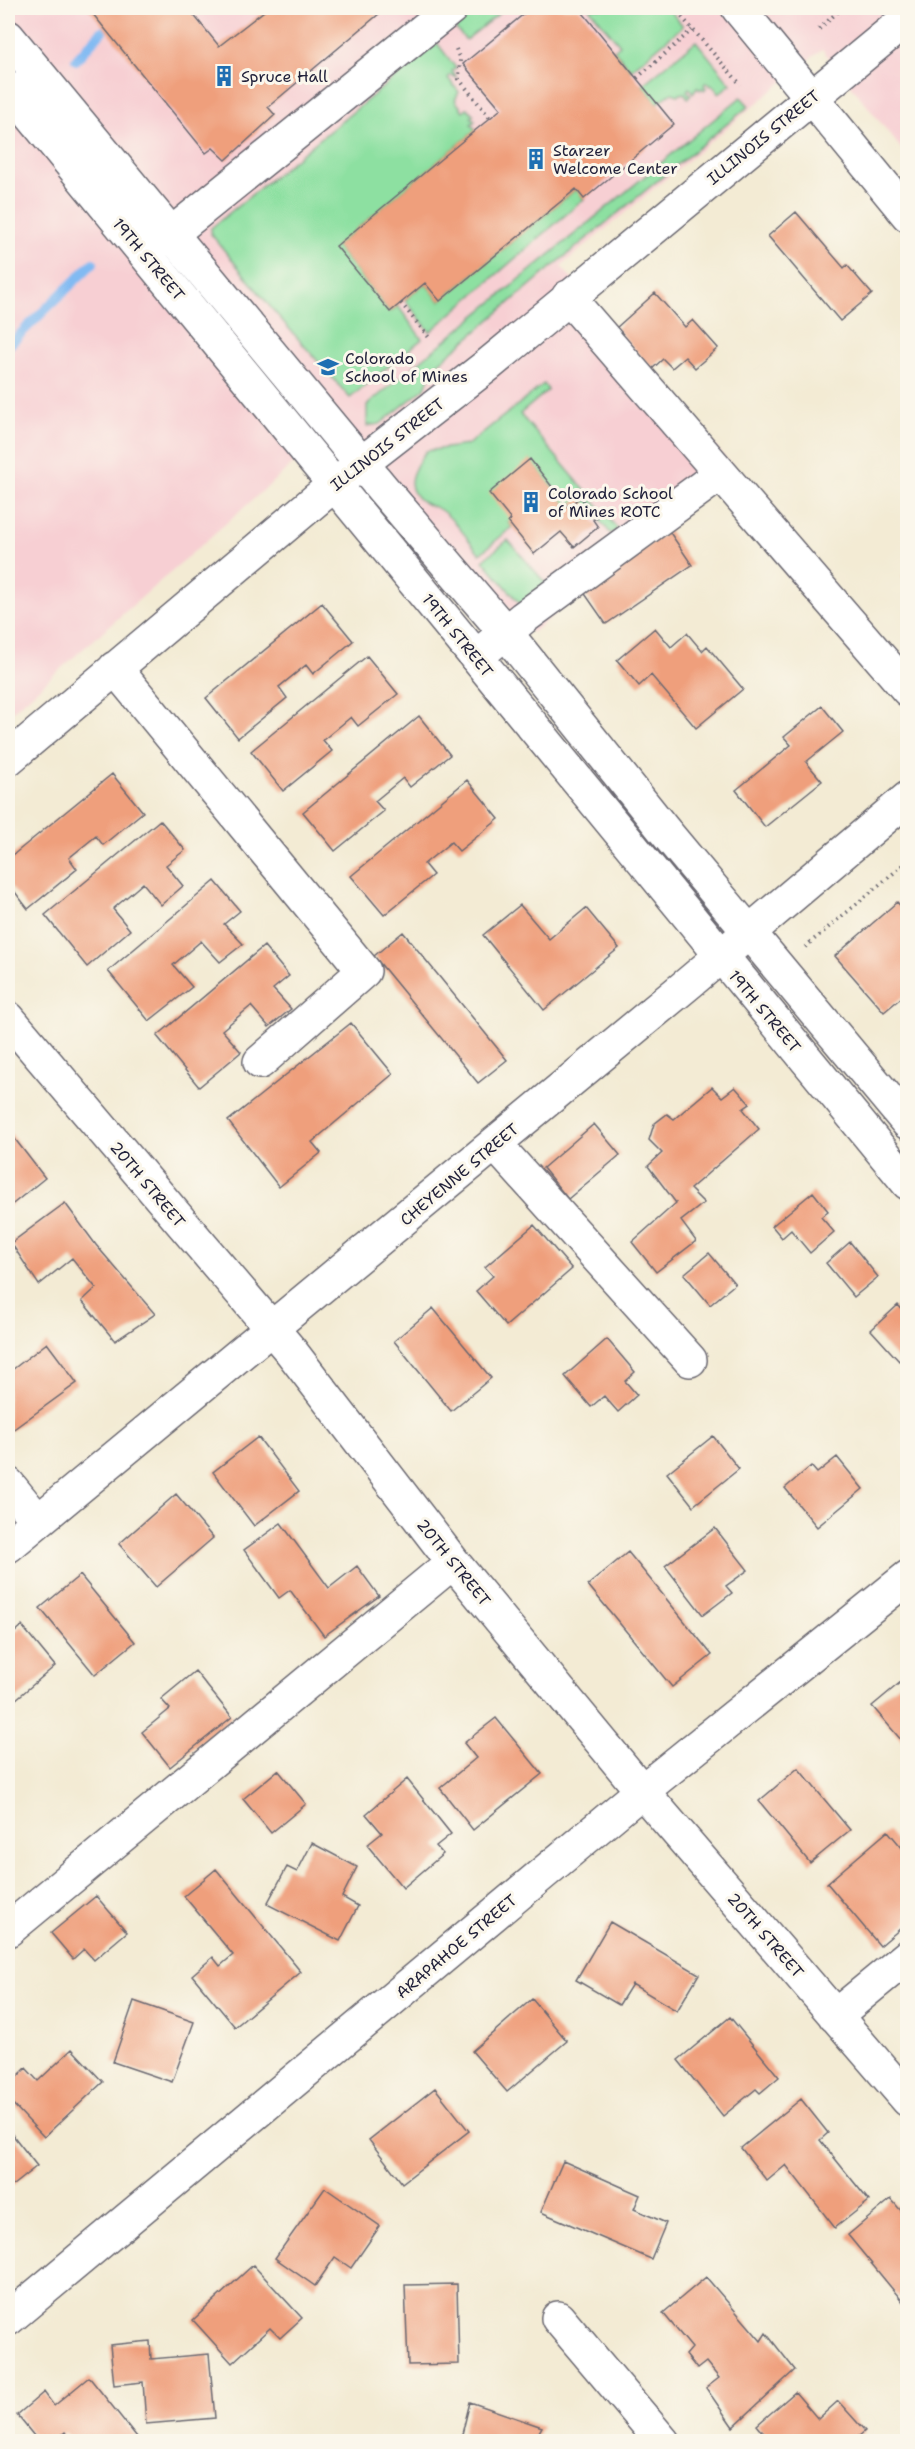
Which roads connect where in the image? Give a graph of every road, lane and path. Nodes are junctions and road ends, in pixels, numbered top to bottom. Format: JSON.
{"nodes":[{"id":1,"x":451,"y":8,"type":"edge"},
{"id":2,"x":674,"y":8,"type":"edge"},
{"id":3,"x":738,"y":8,"type":"edge"},
{"id":4,"x":842,"y":8,"type":"edge"},
{"id":5,"x":908,"y":18,"type":"edge"},
{"id":6,"x":819,"y":28,"type":"dead end"},
{"id":7,"x":692,"y":30,"type":"junction"},
{"id":8,"x":8,"y":37,"type":"edge"},
{"id":9,"x":456,"y":48,"type":"dead end"},
{"id":10,"x":637,"y":78,"type":"dead end"},
{"id":11,"x":741,"y":85,"type":"dead end"},
{"id":12,"x":8,"y":87,"type":"edge"},
{"id":13,"x":812,"y":98,"type":"junction"},
{"id":14,"x":490,"y":118,"type":"dead end"},
{"id":15,"x":908,"y":215,"type":"edge"},
{"id":16,"x":171,"y":234,"type":"junction"},
{"id":17,"x":568,"y":297,"type":"junction"},
{"id":18,"x":401,"y":303,"type":"dead end"},
{"id":19,"x":431,"y":340,"type":"dead end"},
{"id":20,"x":362,"y":463,"type":"junction"},
{"id":21,"x":720,"y":474,"type":"junction"},
{"id":22,"x":335,"y":484,"type":"junction"},
{"id":23,"x":506,"y":633,"type":"junction"},
{"id":24,"x":476,"y":657,"type":"junction"},
{"id":25,"x":115,"y":668,"type":"junction"},
{"id":26,"x":908,"y":690,"type":"edge"},
{"id":27,"x":8,"y":759,"type":"edge"},
{"id":28,"x":908,"y":798,"type":"edge"},
{"id":29,"x":908,"y":861,"type":"edge"},
{"id":30,"x":750,"y":932,"type":"junction"},
{"id":31,"x":795,"y":952,"type":"dead end"},
{"id":32,"x":720,"y":957,"type":"junction"},
{"id":33,"x":8,"y":1018,"type":"edge"},
{"id":34,"x":260,"y":1062,"type":"dead end"},
{"id":35,"x":908,"y":1123,"type":"edge"},
{"id":36,"x":495,"y":1144,"type":"junction"},
{"id":37,"x":908,"y":1183,"type":"edge"},
{"id":38,"x":271,"y":1329,"type":"junction"},
{"id":39,"x":690,"y":1360,"type":"dead end"},
{"id":40,"x":8,"y":1484,"type":"edge"},
{"id":41,"x":38,"y":1521,"type":"junction"},
{"id":42,"x":8,"y":1546,"type":"edge"},
{"id":43,"x":453,"y":1562,"type":"junction"},
{"id":44,"x":908,"y":1577,"type":"edge"},
{"id":45,"x":642,"y":1791,"type":"junction"},
{"id":46,"x":8,"y":1930,"type":"edge"},
{"id":47,"x":908,"y":1956,"type":"edge"},
{"id":48,"x":836,"y":2016,"type":"junction"},
{"id":49,"x":908,"y":2100,"type":"edge"},
{"id":50,"x":8,"y":2319,"type":"edge"},
{"id":51,"x":558,"y":2319,"type":"dead end"},
{"id":52,"x":663,"y":2442,"type":"edge"}],
"edges":[{"from":1,"to":16,"type":"street"},
{"from":2,"to":7,"type":"path"},
{"from":3,"to":13,"type":"street"},
{"from":4,"to":6,"type":"path"},
{"from":5,"to":13,"type":"street","name":"ILLINOIS STREET"},
{"from":7,"to":10,"type":"path"},
{"from":7,"to":11,"type":"path"},
{"from":8,"to":16,"type":"street","name":"19TH STREET"},
{"from":9,"to":14,"type":"path"},
{"from":12,"to":22,"type":"street","name":"19TH STREET"},
{"from":13,"to":15,"type":"street"},
{"from":13,"to":17,"type":"street","name":"ILLINOIS STREET"},
{"from":16,"to":20,"type":"street","name":"19TH STREET"},
{"from":17,"to":20,"type":"street","name":"ILLINOIS STREET"},
{"from":17,"to":21,"type":"street"},
{"from":18,"to":19,"type":"path"},
{"from":20,"to":22,"type":"street","name":"ILLINOIS STREET"},
{"from":20,"to":23,"type":"street","name":"19TH STREET"},
{"from":21,"to":23,"type":"street"},
{"from":21,"to":26,"type":"street"},
{"from":22,"to":24,"type":"street","name":"19TH STREET"},
{"from":22,"to":25,"type":"street","name":"ILLINOIS STREET"},
{"from":23,"to":24,"type":"street"},
{"from":23,"to":30,"type":"street","name":"19TH STREET"},
{"from":24,"to":32,"type":"street","name":"19TH STREET"},
{"from":25,"to":27,"type":"street","name":"ILLINOIS STREET"},
{"from":25,"to":34,"type":"street"},
{"from":28,"to":30,"type":"street","name":"CHEYENNE STREET"},
{"from":29,"to":31,"type":"path"},
{"from":30,"to":32,"type":"street","name":"CHEYENNE STREET"},
{"from":30,"to":35,"type":"street","name":"19TH STREET"},
{"from":32,"to":36,"type":"street","name":"CHEYENNE STREET"},
{"from":32,"to":37,"type":"street","name":"19TH STREET"},
{"from":33,"to":38,"type":"street","name":"20TH STREET"},
{"from":36,"to":38,"type":"street","name":"CHEYENNE STREET"},
{"from":36,"to":39,"type":"street"},
{"from":38,"to":41,"type":"street","name":"CHEYENNE STREET"},
{"from":38,"to":43,"type":"street","name":"20TH STREET"},
{"from":40,"to":41,"type":"street"},
{"from":41,"to":42,"type":"street","name":"CHEYENNE STREET"},
{"from":43,"to":45,"type":"street","name":"20TH STREET"},
{"from":43,"to":46,"type":"street"},
{"from":44,"to":45,"type":"street","name":"ARAPAHOE STREET"},
{"from":45,"to":48,"type":"street","name":"20TH STREET"},
{"from":45,"to":50,"type":"street","name":"ARAPAHOE STREET"},
{"from":47,"to":48,"type":"street"},
{"from":48,"to":49,"type":"street","name":"20TH STREET"},
{"from":51,"to":52,"type":"street"}]}
